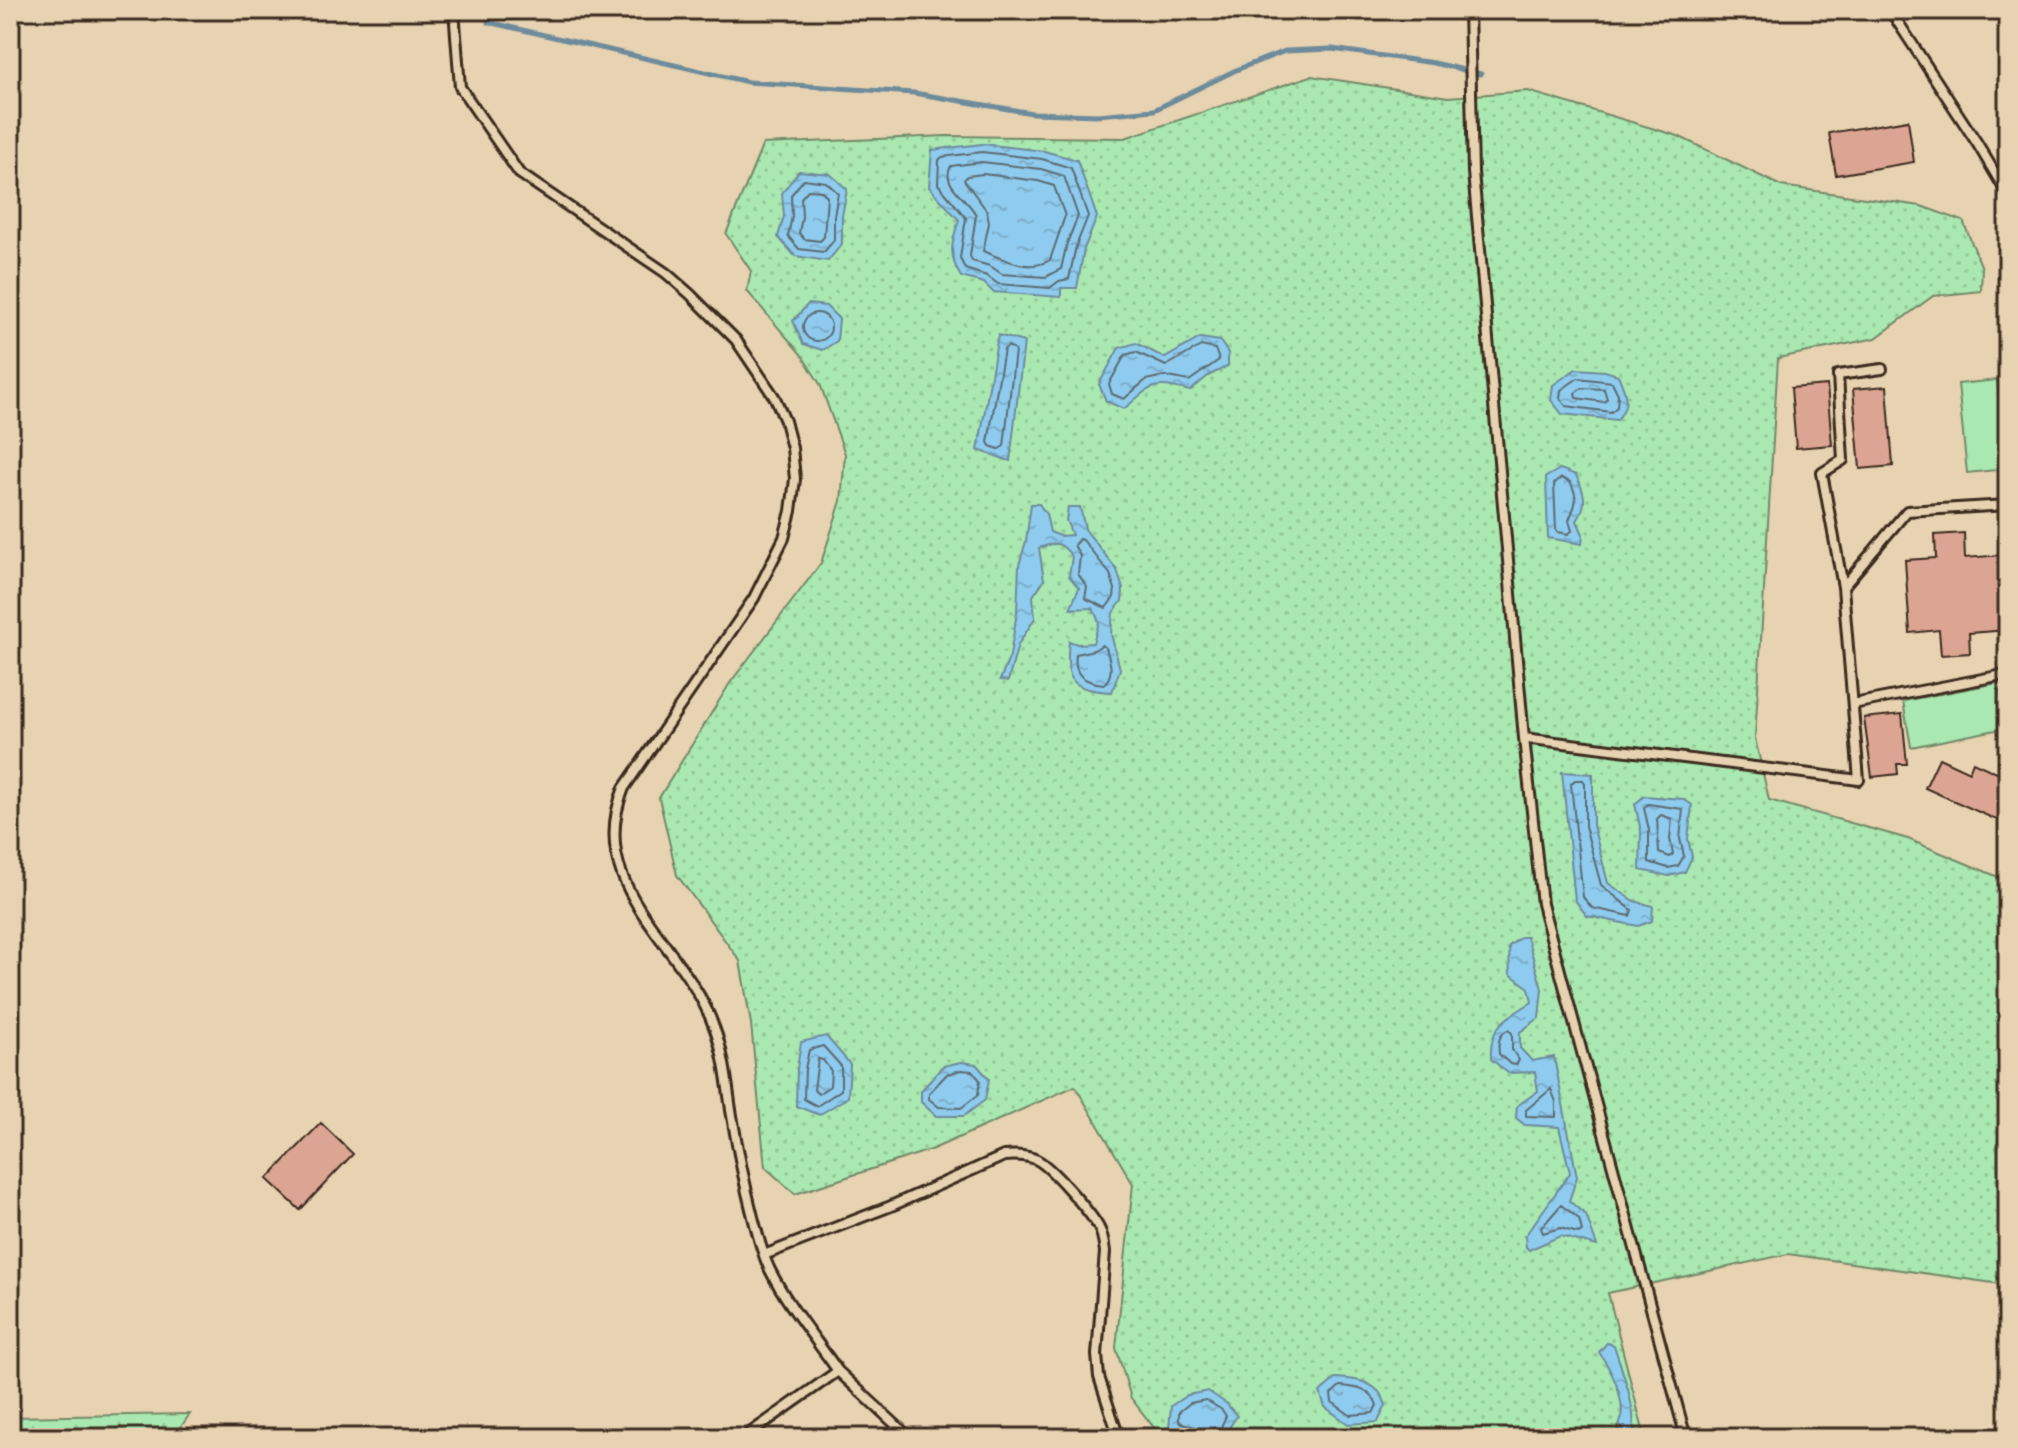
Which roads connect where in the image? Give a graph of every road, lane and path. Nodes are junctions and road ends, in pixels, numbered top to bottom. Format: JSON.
{"nodes":[{"id":1,"x":454,"y":10,"type":"edge"},
{"id":2,"x":1469,"y":10,"type":"edge"},
{"id":3,"x":1890,"y":10,"type":"edge"},
{"id":4,"x":2008,"y":195,"type":"edge"},
{"id":5,"x":1882,"y":369,"type":"dead end"},
{"id":6,"x":2008,"y":505,"type":"edge"},
{"id":7,"x":1843,"y":587,"type":"junction"},
{"id":8,"x":2008,"y":674,"type":"edge"},
{"id":9,"x":1853,"y":704,"type":"junction"},
{"id":10,"x":1524,"y":738,"type":"junction"},
{"id":11,"x":764,"y":1255,"type":"junction"},
{"id":12,"x":838,"y":1371,"type":"junction"},
{"id":13,"x":743,"y":1438,"type":"edge"},
{"id":14,"x":910,"y":1438,"type":"edge"},
{"id":15,"x":1119,"y":1438,"type":"edge"},
{"id":16,"x":1686,"y":1438,"type":"edge"}],
"edges":[{"from":1,"to":11,"type":"lane"},
{"from":2,"to":10,"type":"lane"},
{"from":3,"to":4,"type":"lane"},
{"from":5,"to":7,"type":"lane"},
{"from":6,"to":7,"type":"lane"},
{"from":7,"to":9,"type":"lane"},
{"from":8,"to":9,"type":"lane"},
{"from":9,"to":10,"type":"lane"},
{"from":10,"to":16,"type":"lane"},
{"from":11,"to":12,"type":"lane"},
{"from":11,"to":15,"type":"lane"},
{"from":12,"to":13,"type":"lane"},
{"from":12,"to":14,"type":"lane"}]}
